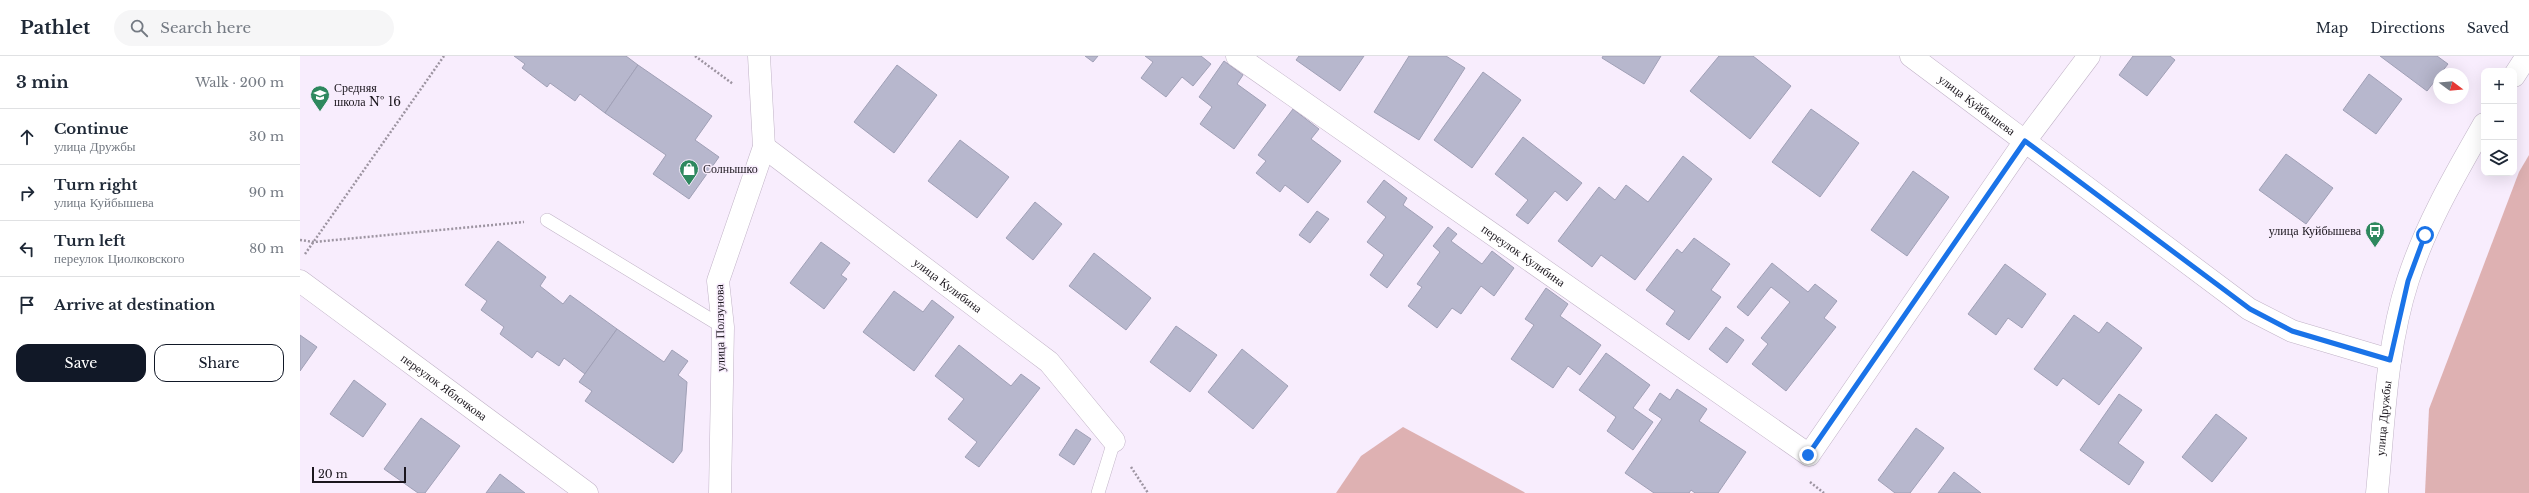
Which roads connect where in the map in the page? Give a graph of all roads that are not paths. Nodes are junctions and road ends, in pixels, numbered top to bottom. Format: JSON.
{"nodes":[{"id":1,"x":758,"y":56,"type":"edge"},
{"id":2,"x":1237,"y":56,"type":"edge"},
{"id":3,"x":1911,"y":56,"type":"edge"},
{"id":4,"x":2088,"y":56,"type":"edge"},
{"id":5,"x":2527,"y":56,"type":"edge"},
{"id":6,"x":2517,"y":71,"type":"edge"},
{"id":7,"x":2481,"y":129,"type":"edge"},
{"id":8,"x":2025,"y":141,"type":"junction"},
{"id":9,"x":764,"y":147,"type":"junction"},
{"id":10,"x":547,"y":220,"type":"road end"},
{"id":11,"x":300,"y":282,"type":"edge"},
{"id":12,"x":723,"y":327,"type":"junction"},
{"id":13,"x":2390,"y":360,"type":"junction"},
{"id":14,"x":1114,"y":441,"type":"joint"},
{"id":15,"x":587,"y":493,"type":"edge"},
{"id":16,"x":720,"y":493,"type":"edge"},
{"id":17,"x":1098,"y":493,"type":"edge"},
{"id":18,"x":2377,"y":493,"type":"edge"}],
"edges":[{"from":1,"to":9,"type":"street"},
{"from":2,"to":8,"type":"street","name":"переулок Кулибина"},
{"from":3,"to":8,"type":"street","name":"улица Куйбышева"},
{"from":4,"to":8,"type":"street"},
{"from":5,"to":6,"type":"street"},
{"from":7,"to":13,"type":"street","name":"улица Дружбы"},
{"from":8,"to":13,"type":"street","name":"улица Куйбышева"},
{"from":9,"to":12,"type":"street","name":"улица Ползунова"},
{"from":9,"to":14,"type":"street","name":"улица Кулибина"},
{"from":10,"to":12,"type":"lane"},
{"from":11,"to":15,"type":"street","name":"переулок Яблочкова"},
{"from":12,"to":16,"type":"street","name":"улица Ползунова"},
{"from":13,"to":18,"type":"street","name":"улица Дружбы"},
{"from":14,"to":17,"type":"lane"}]}
